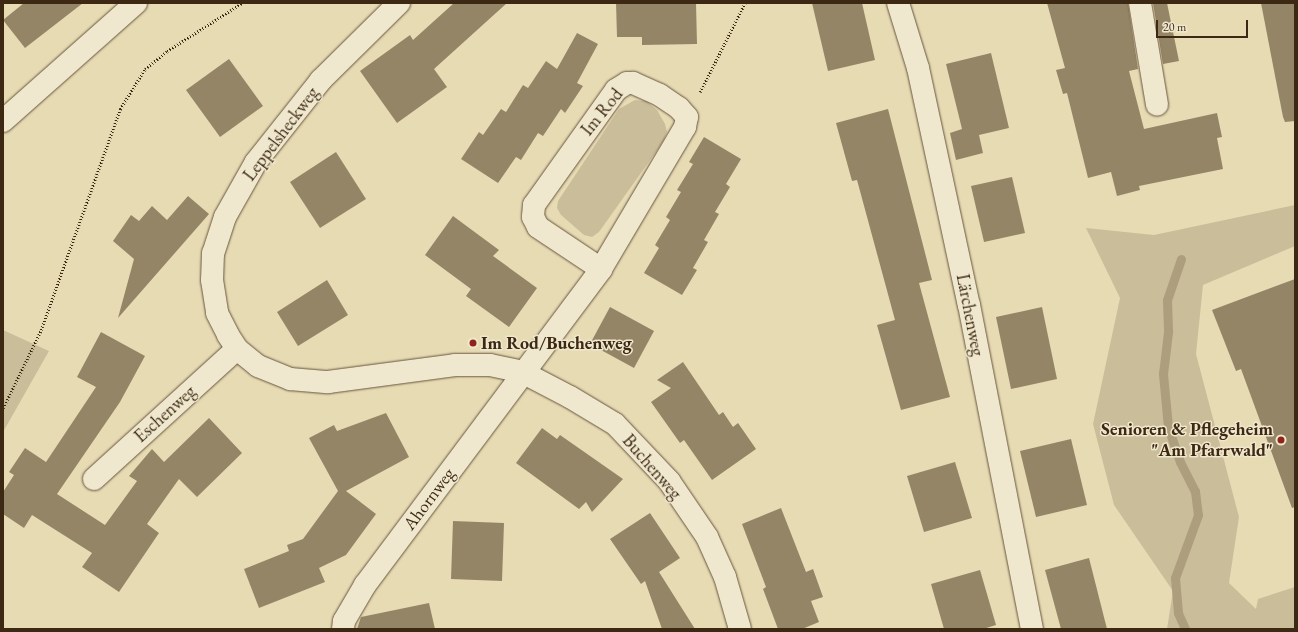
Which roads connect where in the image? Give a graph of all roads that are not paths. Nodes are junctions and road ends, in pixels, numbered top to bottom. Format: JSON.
{"nodes":[{"id":1,"x":136,"y":3,"type":"edge"},
{"id":2,"x":399,"y":3,"type":"edge"},
{"id":3,"x":898,"y":3,"type":"edge"},
{"id":4,"x":1140,"y":3,"type":"edge"},
{"id":5,"x":1157,"y":105,"type":"dead end"},
{"id":6,"x":3,"y":121,"type":"edge"},
{"id":7,"x":601,"y":269,"type":"junction"},
{"id":8,"x":237,"y":348,"type":"junction"},
{"id":9,"x":522,"y":372,"type":"junction"},
{"id":10,"x":94,"y":479,"type":"dead end"},
{"id":11,"x":343,"y":629,"type":"edge"},
{"id":12,"x":740,"y":629,"type":"edge"},
{"id":13,"x":1032,"y":629,"type":"edge"}],
"edges":[{"from":1,"to":6,"type":"street"},
{"from":2,"to":8,"type":"street","name":"Leppelsheckweg"},
{"from":3,"to":13,"type":"street","name":"Lärchenweg"},
{"from":4,"to":5,"type":"street"},
{"from":7,"to":7,"type":"street","name":"Im Rod"},
{"from":7,"to":9,"type":"street"},
{"from":8,"to":9,"type":"street","name":"Leppelsheckweg"},
{"from":8,"to":10,"type":"street","name":"Eschenweg"},
{"from":9,"to":11,"type":"street","name":"Ahornweg"},
{"from":9,"to":12,"type":"street","name":"Buchenweg"}]}
